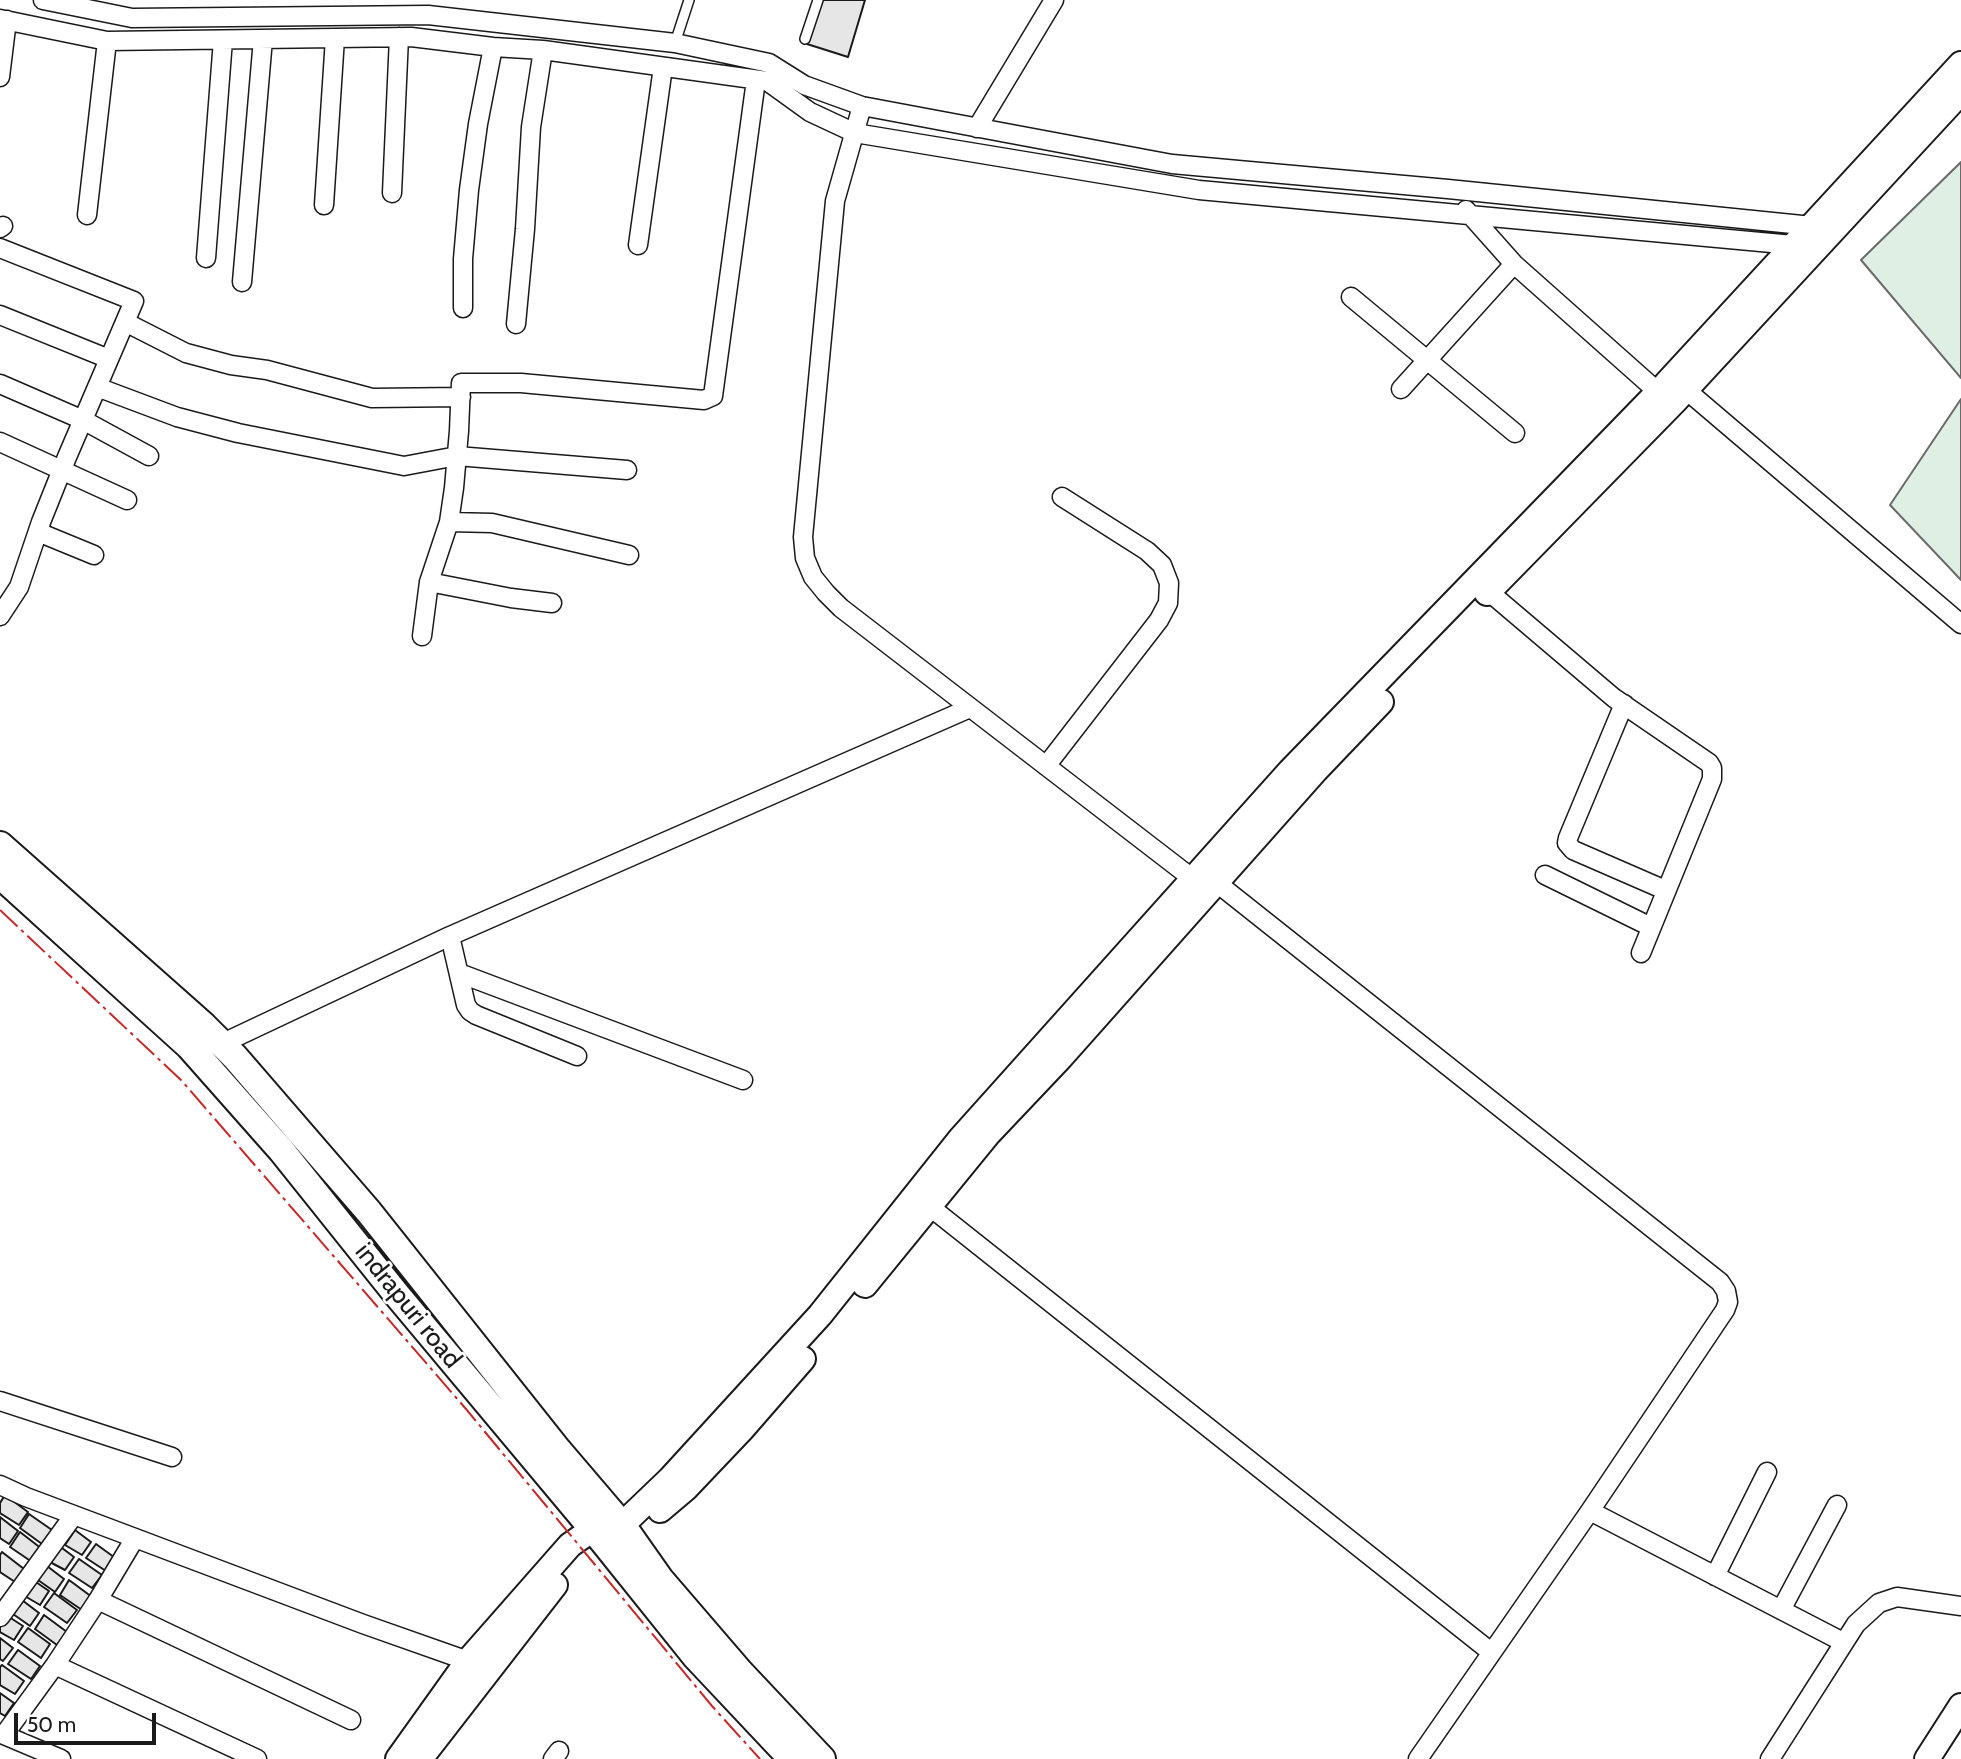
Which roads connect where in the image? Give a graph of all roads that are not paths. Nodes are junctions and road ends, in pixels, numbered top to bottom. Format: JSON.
{"nodes":[{"id":1,"x":43,"y":0,"type":"edge"},
{"id":2,"x":689,"y":0,"type":"edge"},
{"id":3,"x":818,"y":0,"type":"edge"},
{"id":4,"x":1054,"y":0,"type":"edge"},
{"id":5,"x":105,"y":6,"type":"edge"},
{"id":6,"x":4,"y":20,"type":"edge"},
{"id":7,"x":399,"y":37,"type":"junction"},
{"id":8,"x":335,"y":38,"type":"junction"},
{"id":9,"x":263,"y":39,"type":"junction"},
{"id":10,"x":805,"y":39,"type":"dead end"},
{"id":11,"x":223,"y":40,"type":"junction"},
{"id":12,"x":107,"y":41,"type":"junction"},
{"id":13,"x":675,"y":43,"type":"junction"},
{"id":14,"x":493,"y":47,"type":"junction"},
{"id":15,"x":542,"y":50,"type":"junction"},
{"id":16,"x":1961,"y":64,"type":"edge"},
{"id":17,"x":663,"y":67,"type":"junction"},
{"id":18,"x":0,"y":77,"type":"edge"},
{"id":19,"x":756,"y":79,"type":"junction"},
{"id":20,"x":1961,"y":92,"type":"edge"},
{"id":21,"x":862,"y":106,"type":"junction"},
{"id":22,"x":977,"y":128,"type":"junction"},
{"id":23,"x":855,"y":133,"type":"junction"},
{"id":24,"x":1448,"y":189,"type":"junction"},
{"id":25,"x":392,"y":193,"type":"dead end"},
{"id":26,"x":324,"y":205,"type":"dead end"},
{"id":27,"x":87,"y":215,"type":"dead end"},
{"id":28,"x":1471,"y":215,"type":"junction"},
{"id":29,"x":1812,"y":226,"type":"junction"},
{"id":30,"x":1793,"y":245,"type":"junction"},
{"id":31,"x":638,"y":246,"type":"dead end"},
{"id":32,"x":0,"y":248,"type":"edge"},
{"id":33,"x":206,"y":258,"type":"dead end"},
{"id":34,"x":1514,"y":264,"type":"junction"},
{"id":35,"x":242,"y":282,"type":"dead end"},
{"id":36,"x":1351,"y":297,"type":"dead end"},
{"id":37,"x":463,"y":308,"type":"dead end"},
{"id":38,"x":0,"y":315,"type":"edge"},
{"id":39,"x":125,"y":322,"type":"junction"},
{"id":40,"x":516,"y":324,"type":"dead end"},
{"id":41,"x":109,"y":359,"type":"junction"},
{"id":42,"x":1426,"y":360,"type":"junction"},
{"id":43,"x":0,"y":384,"type":"edge"},
{"id":44,"x":97,"y":387,"type":"junction"},
{"id":45,"x":1401,"y":389,"type":"dead end"},
{"id":46,"x":1672,"y":395,"type":"junction"},
{"id":47,"x":461,"y":397,"type":"junction"},
{"id":48,"x":83,"y":420,"type":"junction"},
{"id":49,"x":1515,"y":433,"type":"dead end"},
{"id":50,"x":0,"y":442,"type":"edge"},
{"id":51,"x":149,"y":456,"type":"dead end"},
{"id":52,"x":457,"y":456,"type":"junction"},
{"id":53,"x":627,"y":470,"type":"dead end"},
{"id":54,"x":62,"y":471,"type":"junction"},
{"id":55,"x":1062,"y":498,"type":"dead end"},
{"id":56,"x":127,"y":500,"type":"dead end"},
{"id":57,"x":449,"y":522,"type":"junction"},
{"id":58,"x":38,"y":532,"type":"junction"},
{"id":59,"x":94,"y":555,"type":"dead end"},
{"id":60,"x":629,"y":555,"type":"dead end"},
{"id":61,"x":429,"y":582,"type":"junction"},
{"id":62,"x":1488,"y":591,"type":"junction"},
{"id":63,"x":552,"y":603,"type":"dead end"},
{"id":64,"x":0,"y":616,"type":"edge"},
{"id":65,"x":1961,"y":624,"type":"edge"},
{"id":66,"x":422,"y":636,"type":"dead end"},
{"id":67,"x":1380,"y":691,"type":"junction"},
{"id":68,"x":1624,"y":704,"type":"junction"},
{"id":69,"x":970,"y":708,"type":"junction"},
{"id":70,"x":1046,"y":766,"type":"junction"},
{"id":71,"x":0,"y":845,"type":"edge"},
{"id":72,"x":0,"y":875,"type":"edge"},
{"id":73,"x":1545,"y":875,"type":"dead end"},
{"id":74,"x":1205,"y":881,"type":"junction"},
{"id":75,"x":1665,"y":890,"type":"junction"},
{"id":76,"x":1651,"y":927,"type":"junction"},
{"id":77,"x":450,"y":936,"type":"junction"},
{"id":78,"x":1641,"y":953,"type":"dead end"},
{"id":79,"x":459,"y":973,"type":"junction"},
{"id":80,"x":221,"y":1044,"type":"junction"},
{"id":81,"x":577,"y":1056,"type":"dead end"},
{"id":82,"x":743,"y":1080,"type":"dead end"},
{"id":83,"x":929,"y":1206,"type":"junction"},
{"id":84,"x":0,"y":1401,"type":"edge"},
{"id":85,"x":172,"y":1457,"type":"dead end"},
{"id":86,"x":1767,"y":1472,"type":"dead end"},
{"id":87,"x":0,"y":1485,"type":"edge"},
{"id":88,"x":1837,"y":1505,"type":"dead end"},
{"id":89,"x":1590,"y":1511,"type":"junction"},
{"id":90,"x":74,"y":1515,"type":"junction"},
{"id":91,"x":612,"y":1532,"type":"junction"},
{"id":92,"x":135,"y":1538,"type":"junction"},
{"id":93,"x":1715,"y":1576,"type":"junction"},
{"id":94,"x":98,"y":1601,"type":"junction"},
{"id":95,"x":1961,"y":1606,"type":"edge"},
{"id":96,"x":1781,"y":1610,"type":"junction"},
{"id":97,"x":0,"y":1617,"type":"edge"},
{"id":98,"x":1843,"y":1642,"type":"junction"},
{"id":99,"x":1490,"y":1652,"type":"junction"},
{"id":100,"x":55,"y":1665,"type":"junction"},
{"id":101,"x":478,"y":1666,"type":"junction"},
{"id":102,"x":1961,"y":1706,"type":"edge"},
{"id":103,"x":351,"y":1720,"type":"dead end"},
{"id":104,"x":2,"y":1738,"type":"edge"},
{"id":105,"x":61,"y":1759,"type":"edge"},
{"id":106,"x":257,"y":1759,"type":"edge"},
{"id":107,"x":397,"y":1759,"type":"edge"},
{"id":108,"x":420,"y":1759,"type":"edge"},
{"id":109,"x":792,"y":1759,"type":"edge"},
{"id":110,"x":822,"y":1759,"type":"edge"},
{"id":111,"x":1418,"y":1759,"type":"edge"},
{"id":112,"x":1770,"y":1759,"type":"edge"},
{"id":113,"x":1927,"y":1759,"type":"edge"}],
"edges":[{"from":1,"to":5,"type":"street"},
{"from":2,"to":13,"type":"lane"},
{"from":3,"to":10,"type":"lane"},
{"from":4,"to":22,"type":"street"},
{"from":5,"to":13,"type":"street"},
{"from":6,"to":12,"type":"street"},
{"from":6,"to":18,"type":"street"},
{"from":7,"to":8,"type":"street"},
{"from":7,"to":14,"type":"street"},
{"from":7,"to":25,"type":"street"},
{"from":8,"to":9,"type":"street"},
{"from":8,"to":26,"type":"street"},
{"from":9,"to":11,"type":"street"},
{"from":9,"to":35,"type":"street"},
{"from":11,"to":12,"type":"street"},
{"from":11,"to":33,"type":"street"},
{"from":12,"to":27,"type":"street"},
{"from":13,"to":21,"type":"street"},
{"from":14,"to":15,"type":"street"},
{"from":14,"to":37,"type":"street"},
{"from":15,"to":17,"type":"street"},
{"from":15,"to":40,"type":"street"},
{"from":16,"to":29,"type":"street"},
{"from":17,"to":19,"type":"street"},
{"from":17,"to":31,"type":"street"},
{"from":19,"to":23,"type":"street"},
{"from":19,"to":47,"type":"street"},
{"from":20,"to":46,"type":"street"},
{"from":21,"to":22,"type":"street"},
{"from":21,"to":23,"type":"street"},
{"from":22,"to":24,"type":"street"},
{"from":23,"to":28,"type":"street"},
{"from":23,"to":69,"type":"street"},
{"from":24,"to":28,"type":"street"},
{"from":24,"to":29,"type":"street"},
{"from":28,"to":30,"type":"street"},
{"from":28,"to":34,"type":"street"},
{"from":29,"to":30,"type":"street"},
{"from":30,"to":46,"type":"street"},
{"from":32,"to":39,"type":"street"},
{"from":34,"to":42,"type":"street"},
{"from":34,"to":46,"type":"street"},
{"from":36,"to":42,"type":"street"},
{"from":38,"to":41,"type":"street"},
{"from":39,"to":41,"type":"street"},
{"from":39,"to":47,"type":"street"},
{"from":41,"to":44,"type":"street"},
{"from":42,"to":45,"type":"street"},
{"from":42,"to":49,"type":"street"},
{"from":43,"to":48,"type":"street"},
{"from":44,"to":48,"type":"street"},
{"from":44,"to":52,"type":"street"},
{"from":46,"to":62,"type":"street"},
{"from":46,"to":65,"type":"street"},
{"from":46,"to":67,"type":"street"},
{"from":47,"to":52,"type":"street"},
{"from":48,"to":51,"type":"street"},
{"from":48,"to":54,"type":"street"},
{"from":50,"to":54,"type":"street"},
{"from":52,"to":53,"type":"street"},
{"from":52,"to":57,"type":"street"},
{"from":54,"to":56,"type":"street"},
{"from":54,"to":58,"type":"street"},
{"from":55,"to":70,"type":"street"},
{"from":57,"to":60,"type":"street"},
{"from":57,"to":61,"type":"street"},
{"from":58,"to":59,"type":"street"},
{"from":58,"to":64,"type":"street"},
{"from":61,"to":63,"type":"street"},
{"from":61,"to":66,"type":"street"},
{"from":62,"to":67,"type":"street"},
{"from":62,"to":68,"type":"street"},
{"from":67,"to":74,"type":"street"},
{"from":68,"to":75,"type":"street"},
{"from":68,"to":75,"type":"street"},
{"from":69,"to":70,"type":"street"},
{"from":69,"to":77,"type":"street"},
{"from":70,"to":74,"type":"street"},
{"from":71,"to":80,"type":"main road","name":"indrapuri road"},
{"from":72,"to":91,"type":"main road","name":"indrapuri road"},
{"from":73,"to":76,"type":"street"},
{"from":74,"to":83,"type":"street"},
{"from":74,"to":89,"type":"street"},
{"from":74,"to":91,"type":"street"},
{"from":75,"to":76,"type":"street"},
{"from":76,"to":78,"type":"street"},
{"from":77,"to":79,"type":"street"},
{"from":77,"to":80,"type":"street"},
{"from":79,"to":81,"type":"street"},
{"from":79,"to":82,"type":"street"},
{"from":80,"to":91,"type":"main road","name":"indrapuri road"},
{"from":83,"to":91,"type":"street"},
{"from":83,"to":99,"type":"street"},
{"from":84,"to":85,"type":"street"},
{"from":86,"to":93,"type":"street"},
{"from":87,"to":90,"type":"street"},
{"from":88,"to":96,"type":"street"},
{"from":89,"to":93,"type":"street"},
{"from":89,"to":99,"type":"street"},
{"from":90,"to":92,"type":"street"},
{"from":90,"to":97,"type":"street"},
{"from":91,"to":101,"type":"street"},
{"from":91,"to":109,"type":"main road","name":"indrapuri road"},
{"from":91,"to":110,"type":"main road"},
{"from":92,"to":94,"type":"street"},
{"from":92,"to":101,"type":"street"},
{"from":93,"to":96,"type":"street"},
{"from":94,"to":100,"type":"street"},
{"from":94,"to":103,"type":"street"},
{"from":95,"to":98,"type":"street"},
{"from":96,"to":98,"type":"street"},
{"from":98,"to":112,"type":"street"},
{"from":99,"to":111,"type":"street"},
{"from":100,"to":104,"type":"street"},
{"from":100,"to":106,"type":"street"},
{"from":101,"to":107,"type":"street"},
{"from":101,"to":108,"type":"street"},
{"from":102,"to":113,"type":"street"},
{"from":104,"to":105,"type":"street"}]}
